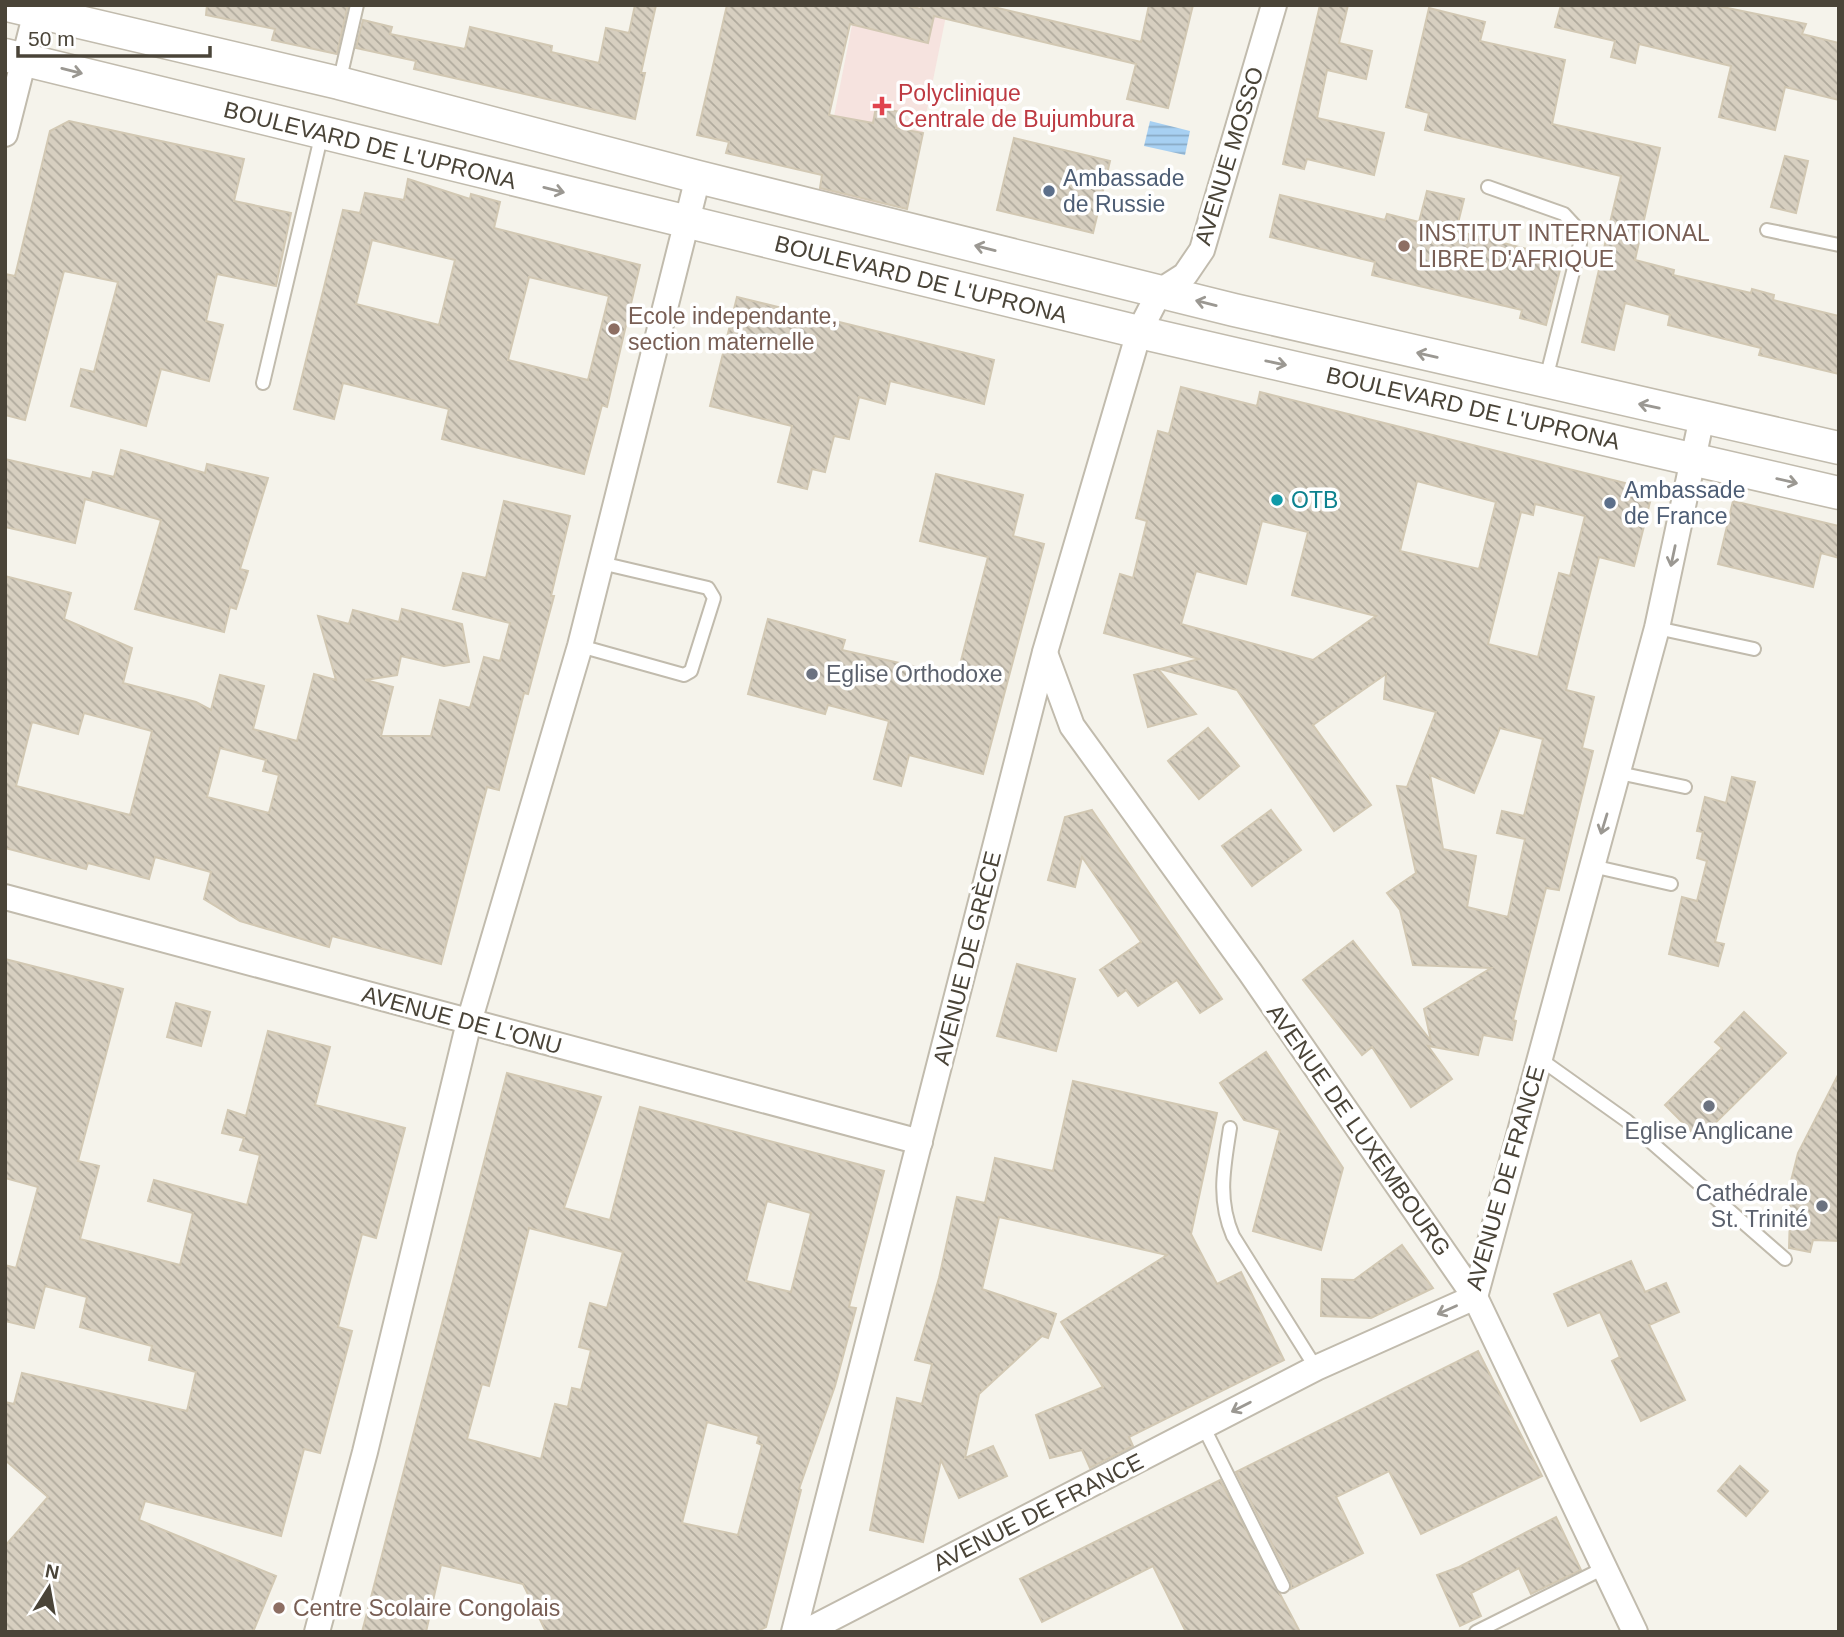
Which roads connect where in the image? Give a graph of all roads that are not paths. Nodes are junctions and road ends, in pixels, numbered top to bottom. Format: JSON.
{"nodes":[{"id":1,"x":357,"y":5,"type":"edge"},
{"id":2,"x":1274,"y":5,"type":"edge"},
{"id":3,"x":22,"y":9,"type":"edge"},
{"id":4,"x":15,"y":57,"type":"edge"},
{"id":5,"x":338,"y":83,"type":"junction"},
{"id":6,"x":322,"y":133,"type":"junction"},
{"id":7,"x":5,"y":134,"type":"edge"},
{"id":8,"x":698,"y":177,"type":"junction"},
{"id":9,"x":1488,"y":187,"type":"dead end"},
{"id":10,"x":688,"y":223,"type":"junction"},
{"id":11,"x":1767,"y":230,"type":"dead end"},
{"id":12,"x":1839,"y":245,"type":"edge"},
{"id":13,"x":1160,"y":291,"type":"junction"},
{"id":14,"x":1139,"y":332,"type":"junction"},
{"id":15,"x":263,"y":383,"type":"dead end"},
{"id":16,"x":1545,"y":383,"type":"junction"},
{"id":17,"x":1702,"y":417,"type":"junction"},
{"id":18,"x":1839,"y":448,"type":"edge"},
{"id":19,"x":1694,"y":459,"type":"junction"},
{"id":20,"x":1839,"y":493,"type":"edge"},
{"id":21,"x":601,"y":563,"type":"junction"},
{"id":22,"x":1657,"y":628,"type":"junction"},
{"id":23,"x":580,"y":646,"type":"junction"},
{"id":24,"x":1754,"y":649,"type":"dead end"},
{"id":25,"x":1045,"y":652,"type":"junction"},
{"id":26,"x":1619,"y":773,"type":"junction"},
{"id":27,"x":1685,"y":787,"type":"dead end"},
{"id":28,"x":1592,"y":866,"type":"junction"},
{"id":29,"x":1671,"y":884,"type":"dead end"},
{"id":30,"x":5,"y":897,"type":"edge"},
{"id":31,"x":469,"y":1022,"type":"junction"},
{"id":32,"x":1540,"y":1059,"type":"junction"},
{"id":33,"x":1230,"y":1128,"type":"dead end"},
{"id":34,"x":920,"y":1142,"type":"junction"},
{"id":35,"x":1785,"y":1259,"type":"dead end"},
{"id":36,"x":1475,"y":1297,"type":"junction"},
{"id":37,"x":1316,"y":1368,"type":"junction"},
{"id":38,"x":1203,"y":1426,"type":"junction"},
{"id":39,"x":1604,"y":1568,"type":"junction"},
{"id":40,"x":1283,"y":1586,"type":"dead end"},
{"id":41,"x":317,"y":1632,"type":"edge"},
{"id":42,"x":794,"y":1632,"type":"edge"},
{"id":43,"x":805,"y":1632,"type":"edge"},
{"id":44,"x":1476,"y":1632,"type":"edge"},
{"id":45,"x":1634,"y":1632,"type":"edge"}],
"edges":[{"from":1,"to":5,"type":"lane"},
{"from":2,"to":13,"type":"street","name":"AVENUE MOSSO"},
{"from":3,"to":4,"type":"street"},
{"from":3,"to":5,"type":"street","name":"BOULEVARD DE L'UPRONA"},
{"from":4,"to":6,"type":"street","name":"BOULEVARD DE L'UPRONA","one_way":true},
{"from":4,"to":7,"type":"street"},
{"from":5,"to":8,"type":"street","name":"BOULEVARD DE L'UPRONA"},
{"from":6,"to":10,"type":"street","name":"BOULEVARD DE L'UPRONA","one_way":true},
{"from":6,"to":15,"type":"lane"},
{"from":8,"to":10,"type":"street"},
{"from":13,"to":8,"type":"street","name":"BOULEVARD DE L'UPRONA","one_way":true},
{"from":9,"to":16,"type":"lane"},
{"from":10,"to":14,"type":"street","name":"BOULEVARD DE L'UPRONA"},
{"from":10,"to":21,"type":"street"},
{"from":11,"to":12,"type":"lane"},
{"from":13,"to":14,"type":"street","name":"AVENUE DE GRÈCE"},
{"from":16,"to":13,"type":"street","name":"BOULEVARD DE L'UPRONA","one_way":true},
{"from":14,"to":19,"type":"street","name":"BOULEVARD DE L'UPRONA","one_way":true},
{"from":14,"to":25,"type":"street","name":"AVENUE DE GRÈCE"},
{"from":17,"to":16,"type":"street","name":"BOULEVARD DE L'UPRONA","one_way":true},
{"from":17,"to":18,"type":"street","name":"BOULEVARD DE L'UPRONA"},
{"from":17,"to":19,"type":"street","name":"AVENUE DE FRANCE"},
{"from":19,"to":20,"type":"street","name":"BOULEVARD DE L'UPRONA","one_way":true},
{"from":19,"to":22,"type":"street","name":"AVENUE DE FRANCE","one_way":true},
{"from":21,"to":23,"type":"street"},
{"from":21,"to":23,"type":"lane"},
{"from":22,"to":24,"type":"lane"},
{"from":22,"to":26,"type":"street","name":"AVENUE DE FRANCE"},
{"from":23,"to":31,"type":"street"},
{"from":25,"to":34,"type":"street","name":"AVENUE DE GRÈCE"},
{"from":25,"to":36,"type":"street","name":"AVENUE DE LUXEMBOURG"},
{"from":26,"to":27,"type":"lane"},
{"from":26,"to":28,"type":"street","name":"AVENUE DE FRANCE","one_way":true},
{"from":28,"to":29,"type":"lane"},
{"from":28,"to":32,"type":"street","name":"AVENUE DE FRANCE"},
{"from":30,"to":31,"type":"street","name":"AVENUE DE L'ONU"},
{"from":31,"to":34,"type":"street","name":"AVENUE DE L'ONU"},
{"from":31,"to":41,"type":"street"},
{"from":32,"to":35,"type":"lane"},
{"from":32,"to":36,"type":"street","name":"AVENUE DE FRANCE"},
{"from":33,"to":37,"type":"lane"},
{"from":34,"to":42,"type":"street","name":"AVENUE DE GRÈCE"},
{"from":36,"to":37,"type":"street","name":"AVENUE DE FRANCE","one_way":true},
{"from":36,"to":39,"type":"street","name":"AVENUE DE LUXEMBOURG"},
{"from":37,"to":38,"type":"street","name":"AVENUE DE FRANCE","one_way":true},
{"from":38,"to":40,"type":"lane"},
{"from":38,"to":43,"type":"street","name":"AVENUE DE FRANCE"},
{"from":39,"to":44,"type":"lane"},
{"from":39,"to":45,"type":"street","name":"AVENUE DE LUXEMBOURG"}]}
